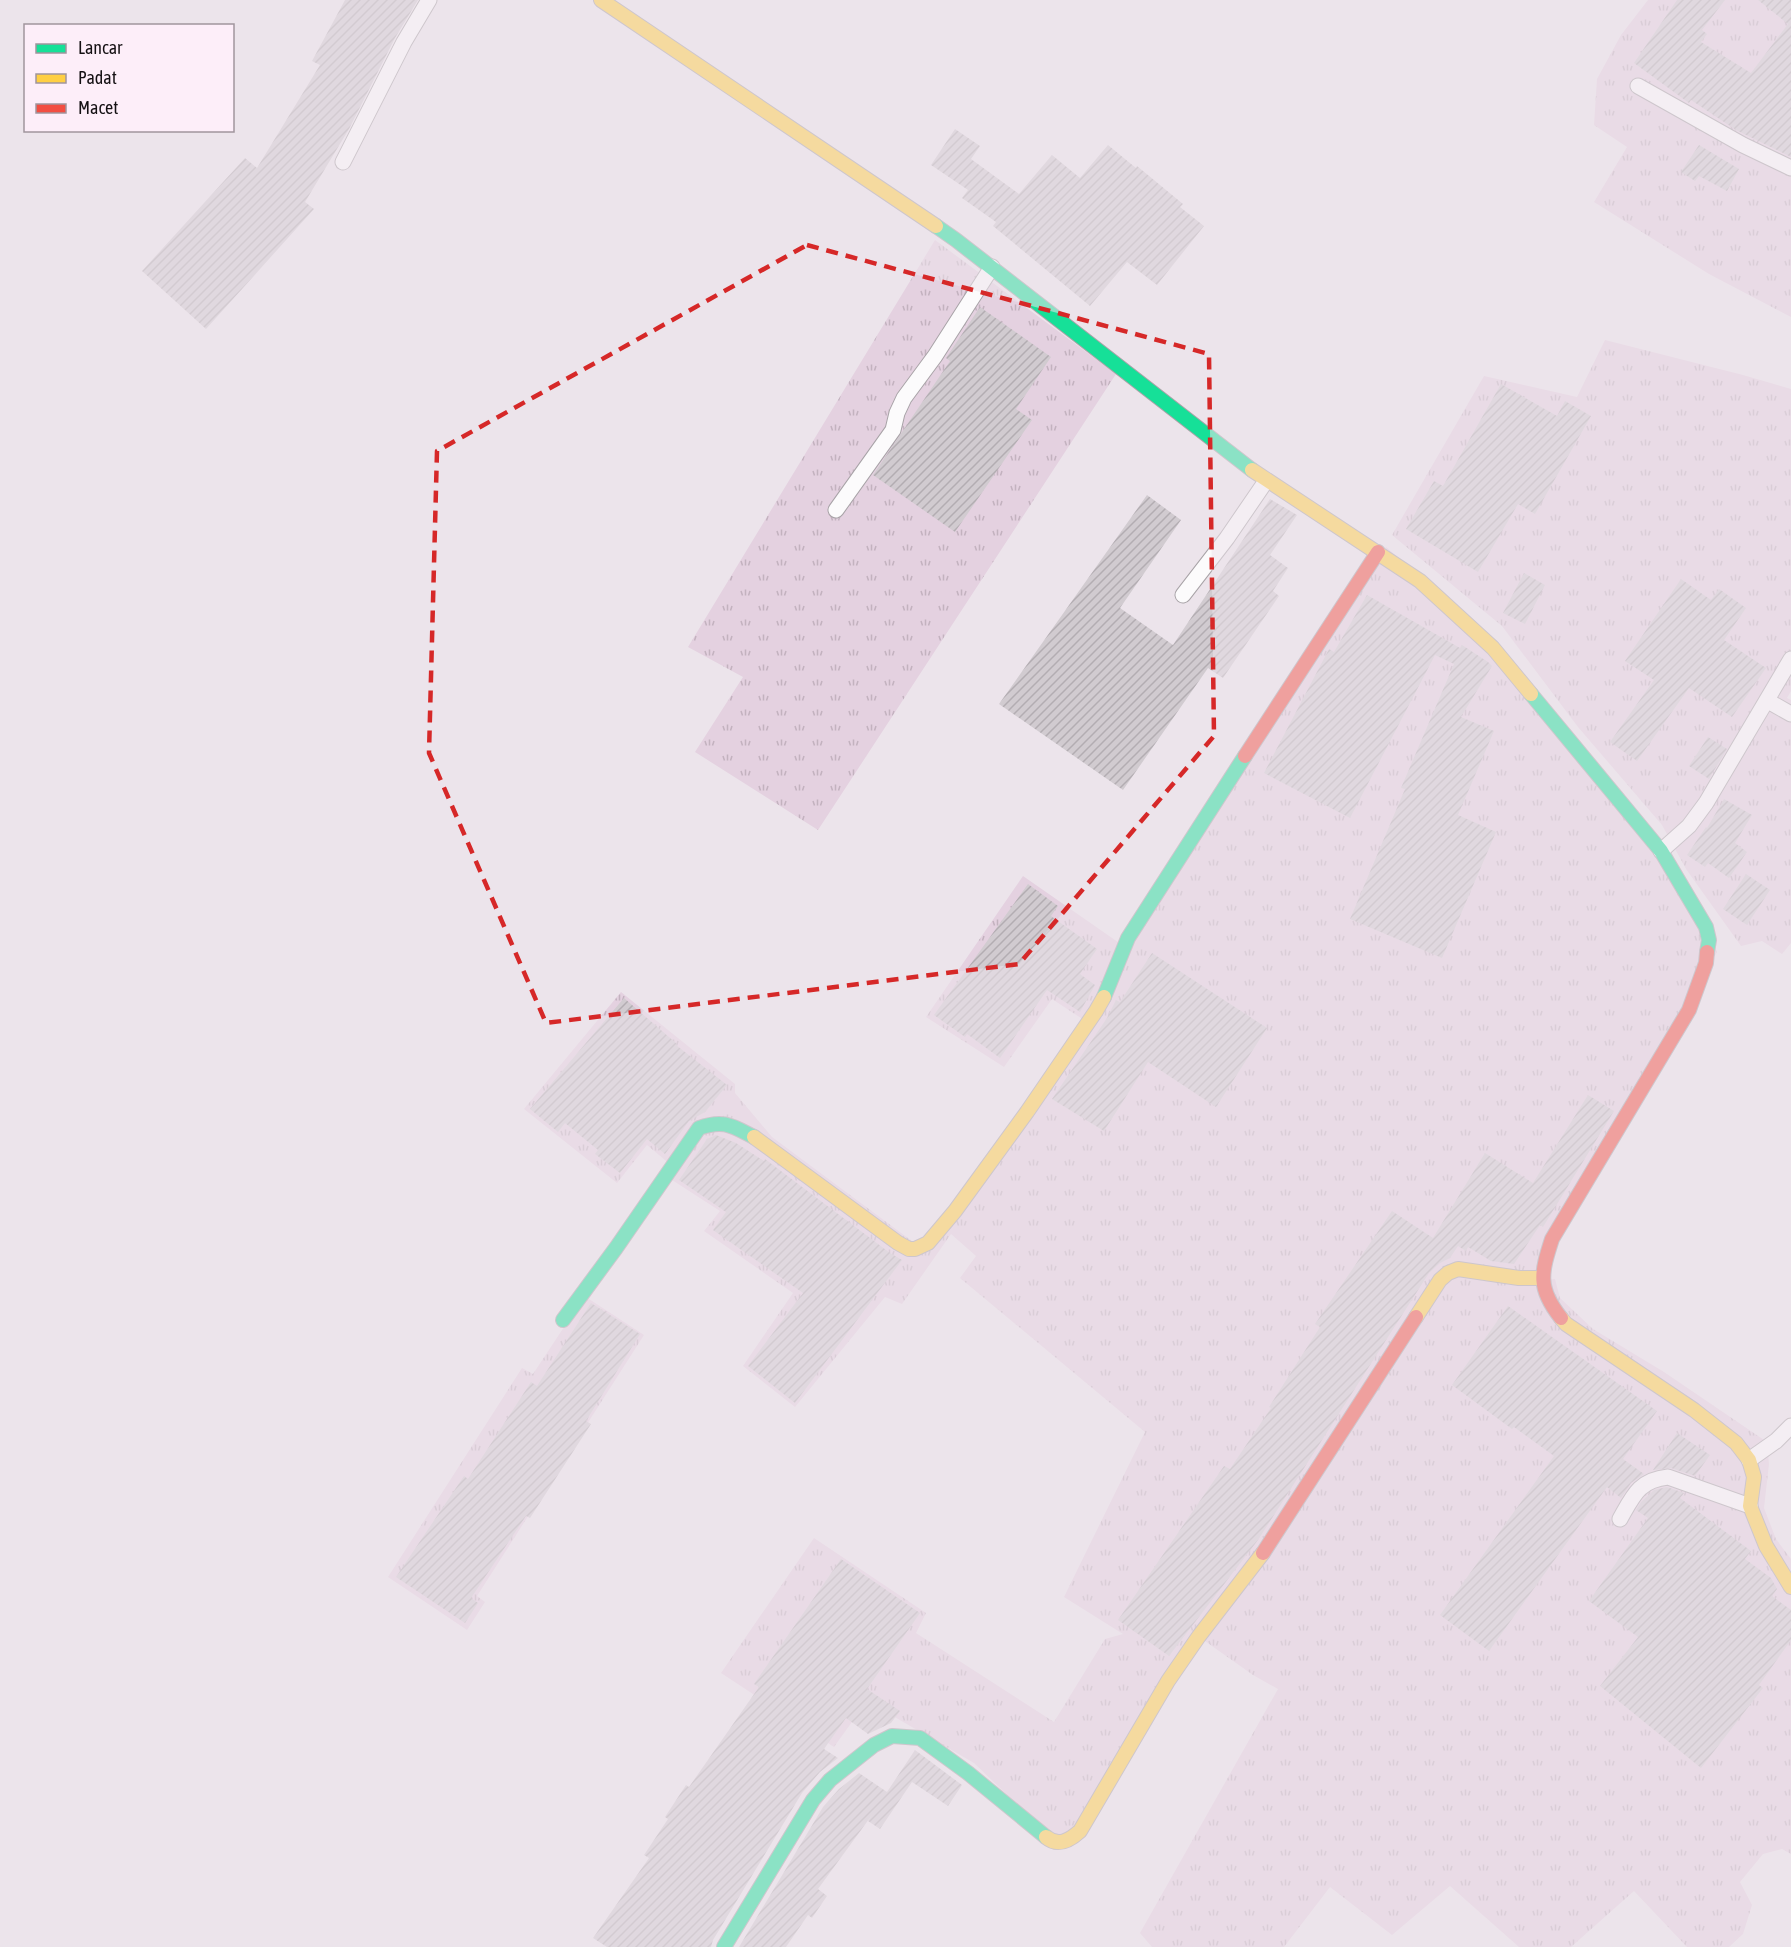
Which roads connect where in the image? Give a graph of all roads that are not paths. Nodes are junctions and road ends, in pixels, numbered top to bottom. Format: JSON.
{"nodes":[{"id":1,"x":429,"y":0,"type":"edge"},
{"id":2,"x":601,"y":0,"type":"edge"},
{"id":3,"x":1638,"y":86,"type":"dead end"},
{"id":4,"x":344,"y":162,"type":"dead end"},
{"id":5,"x":1791,"y":168,"type":"edge"},
{"id":6,"x":992,"y":267,"type":"junction"},
{"id":7,"x":1266,"y":481,"type":"junction"},
{"id":8,"x":836,"y":510,"type":"dead end"},
{"id":9,"x":1378,"y":552,"type":"junction"},
{"id":10,"x":1183,"y":595,"type":"dead end"},
{"id":11,"x":1791,"y":659,"type":"edge"},
{"id":12,"x":1768,"y":701,"type":"junction"},
{"id":13,"x":1791,"y":714,"type":"edge"},
{"id":14,"x":1661,"y":851,"type":"junction"},
{"id":15,"x":1542,"y":1278,"type":"junction"},
{"id":16,"x":563,"y":1320,"type":"dead end"},
{"id":17,"x":1791,"y":1426,"type":"edge"},
{"id":18,"x":1749,"y":1460,"type":"junction"},
{"id":19,"x":1750,"y":1506,"type":"junction"},
{"id":20,"x":1620,"y":1520,"type":"dead end"},
{"id":21,"x":1791,"y":1587,"type":"edge"},
{"id":22,"x":724,"y":1947,"type":"edge"}],
"edges":[{"from":1,"to":4,"type":"street"},
{"from":2,"to":6,"type":"street"},
{"from":3,"to":5,"type":"street"},
{"from":6,"to":7,"type":"street"},
{"from":6,"to":8,"type":"street"},
{"from":7,"to":9,"type":"street"},
{"from":7,"to":10,"type":"street"},
{"from":9,"to":14,"type":"street"},
{"from":9,"to":16,"type":"street"},
{"from":11,"to":12,"type":"street"},
{"from":12,"to":13,"type":"street"},
{"from":12,"to":14,"type":"street"},
{"from":14,"to":15,"type":"street"},
{"from":15,"to":18,"type":"street"},
{"from":15,"to":22,"type":"street"},
{"from":17,"to":18,"type":"street"},
{"from":18,"to":19,"type":"street"},
{"from":19,"to":20,"type":"street"},
{"from":19,"to":21,"type":"street"}]}
